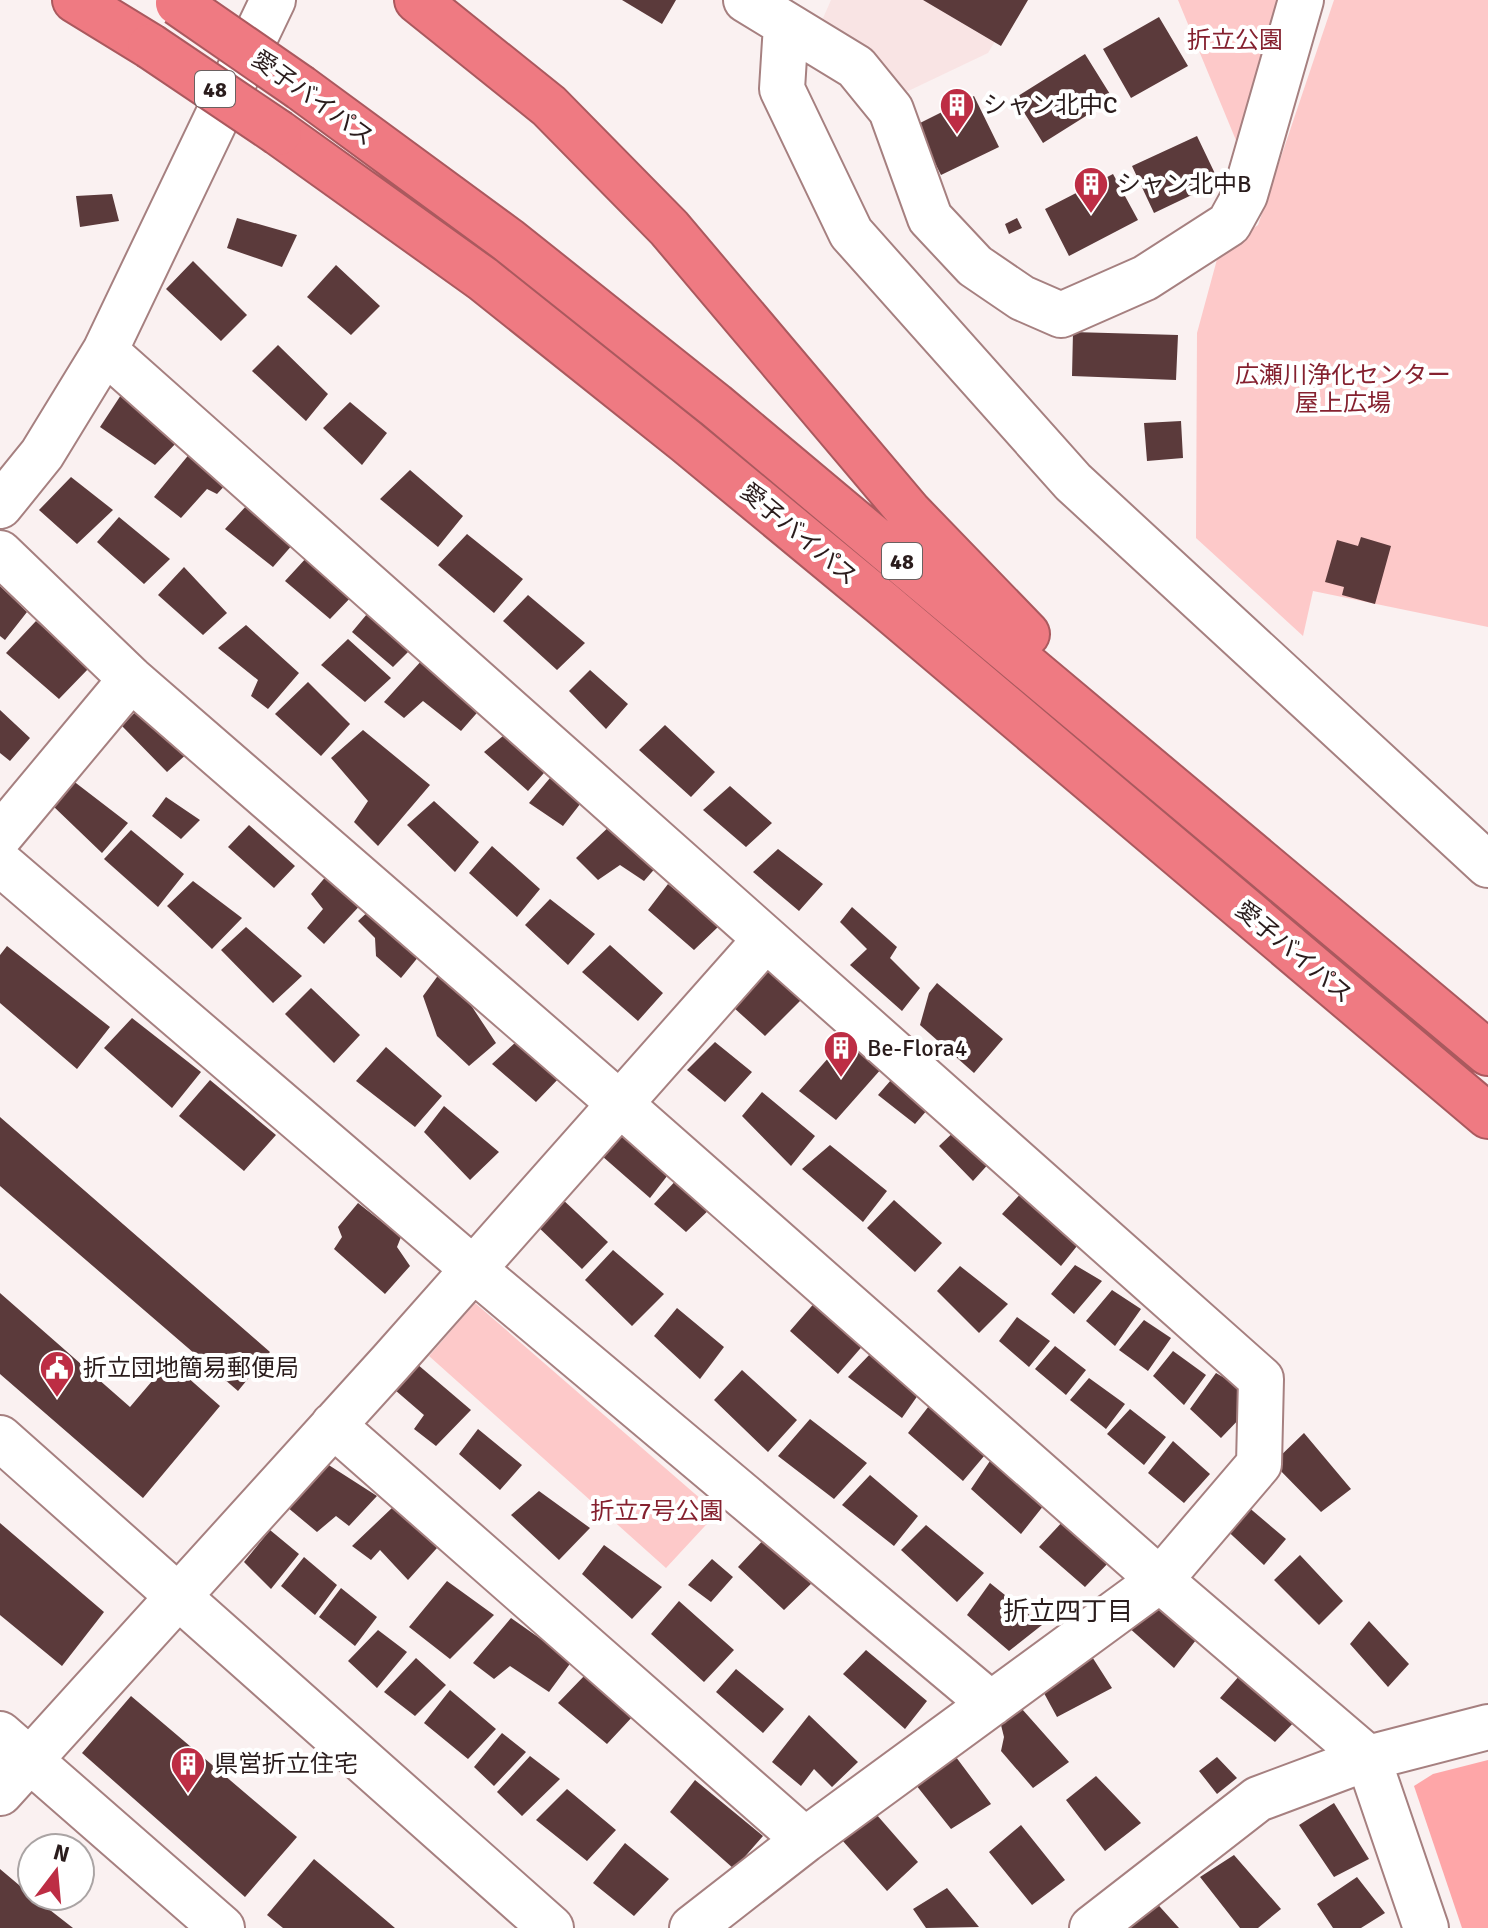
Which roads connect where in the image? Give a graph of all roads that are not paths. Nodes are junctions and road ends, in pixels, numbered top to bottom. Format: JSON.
{"nodes":[{"id":1,"x":61,"y":0,"type":"edge"},
{"id":2,"x":75,"y":0,"type":"edge"},
{"id":3,"x":273,"y":0,"type":"edge"},
{"id":4,"x":417,"y":0,"type":"edge"},
{"id":5,"x":746,"y":0,"type":"edge"},
{"id":6,"x":1301,"y":0,"type":"edge"},
{"id":7,"x":175,"y":2,"type":"edge"},
{"id":8,"x":786,"y":25,"type":"junction"},
{"id":9,"x":138,"y":38,"type":"junction"},
{"id":10,"x":105,"y":351,"type":"junction"},
{"id":11,"x":0,"y":506,"type":"edge"},
{"id":12,"x":0,"y":553,"type":"edge"},
{"id":13,"x":131,"y":679,"type":"junction"},
{"id":14,"x":1073,"y":766,"type":"junction"},
{"id":15,"x":0,"y":836,"type":"edge"},
{"id":16,"x":0,"y":863,"type":"edge"},
{"id":17,"x":1488,"y":865,"type":"edge"},
{"id":18,"x":765,"y":940,"type":"junction"},
{"id":19,"x":1488,"y":1041,"type":"edge"},
{"id":20,"x":1488,"y":1053,"type":"edge"},
{"id":21,"x":619,"y":1103,"type":"junction"},
{"id":22,"x":1488,"y":1116,"type":"edge"},
{"id":23,"x":1488,"y":1141,"type":"edge"},
{"id":24,"x":472,"y":1268,"type":"junction"},
{"id":25,"x":333,"y":1425,"type":"junction"},
{"id":26,"x":0,"y":1438,"type":"edge"},
{"id":27,"x":1160,"y":1580,"type":"junction"},
{"id":28,"x":178,"y":1597,"type":"junction"},
{"id":29,"x":991,"y":1704,"type":"junction"},
{"id":30,"x":1488,"y":1727,"type":"edge"},
{"id":31,"x":15,"y":1746,"type":"edge"},
{"id":32,"x":1368,"y":1758,"type":"junction"},
{"id":33,"x":0,"y":1793,"type":"edge"},
{"id":34,"x":805,"y":1840,"type":"junction"},
{"id":35,"x":222,"y":1928,"type":"edge"},
{"id":36,"x":551,"y":1928,"type":"edge"},
{"id":37,"x":692,"y":1928,"type":"edge"},
{"id":38,"x":1092,"y":1928,"type":"edge"},
{"id":39,"x":1426,"y":1928,"type":"edge"}],
"edges":[{"from":1,"to":9,"type":"highway"},
{"from":2,"to":9,"type":"highway","name":"愛子バイパス","number":"48"},
{"from":3,"to":10,"type":"street"},
{"from":4,"to":19,"type":"highway"},
{"from":5,"to":8,"type":"street"},
{"from":6,"to":8,"type":"street"},
{"from":7,"to":20,"type":"highway","name":"愛子バイパス","number":"48","bridge":true},
{"from":8,"to":17,"type":"street"},
{"from":9,"to":14,"type":"highway","name":"愛子バイパス","number":"48","bridge":true},
{"from":10,"to":11,"type":"street"},
{"from":10,"to":18,"type":"street"},
{"from":12,"to":13,"type":"street"},
{"from":13,"to":15,"type":"street"},
{"from":13,"to":21,"type":"street"},
{"from":14,"to":22,"type":"highway","name":"愛子バイパス","number":"48"},
{"from":14,"to":23,"type":"highway"},
{"from":16,"to":24,"type":"street"},
{"from":18,"to":21,"type":"street"},
{"from":18,"to":27,"type":"street"},
{"from":21,"to":24,"type":"street"},
{"from":21,"to":27,"type":"street"},
{"from":24,"to":25,"type":"street"},
{"from":24,"to":29,"type":"street"},
{"from":25,"to":28,"type":"street"},
{"from":25,"to":34,"type":"street"},
{"from":26,"to":28,"type":"street"},
{"from":27,"to":29,"type":"street"},
{"from":27,"to":32,"type":"street"},
{"from":28,"to":31,"type":"street"},
{"from":28,"to":36,"type":"street"},
{"from":29,"to":34,"type":"street"},
{"from":30,"to":32,"type":"street"},
{"from":31,"to":33,"type":"street"},
{"from":31,"to":35,"type":"street"},
{"from":32,"to":38,"type":"street"},
{"from":32,"to":39,"type":"street"},
{"from":34,"to":37,"type":"street"}]}
